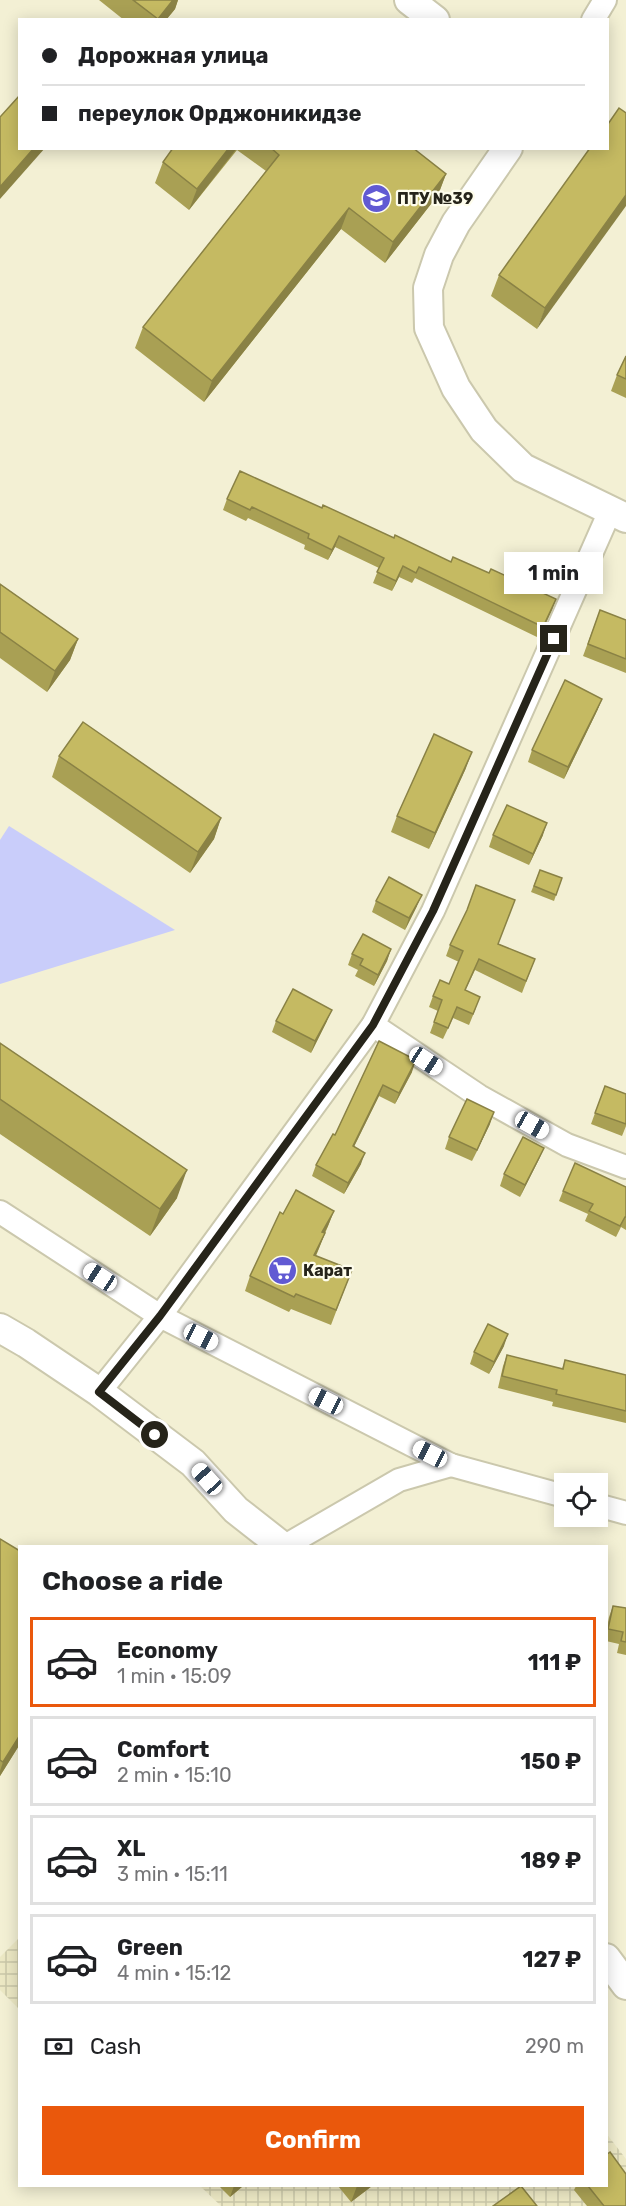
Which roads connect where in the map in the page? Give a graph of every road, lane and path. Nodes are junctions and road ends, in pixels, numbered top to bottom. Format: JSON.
{"nodes":[{"id":1,"x":409,"y":0,"type":"edge"},
{"id":2,"x":605,"y":0,"type":"edge"},
{"id":3,"x":432,"y":18,"type":"edge"},
{"id":4,"x":594,"y":18,"type":"edge"},
{"id":5,"x":507,"y":150,"type":"edge"},
{"id":6,"x":618,"y":515,"type":"edge"},
{"id":7,"x":373,"y":1025,"type":"junction"},
{"id":8,"x":626,"y":1167,"type":"edge"},
{"id":9,"x":0,"y":1212,"type":"edge"},
{"id":10,"x":160,"y":1316,"type":"junction"},
{"id":11,"x":0,"y":1328,"type":"edge"},
{"id":12,"x":99,"y":1392,"type":"junction"},
{"id":13,"x":450,"y":1465,"type":"junction"},
{"id":14,"x":554,"y":1493,"type":"edge"},
{"id":15,"x":608,"y":1508,"type":"edge"},
{"id":16,"x":626,"y":1513,"type":"edge"},
{"id":17,"x":283,"y":1545,"type":"edge"},
{"id":18,"x":286,"y":1545,"type":"edge"},
{"id":19,"x":608,"y":1961,"type":"edge"},
{"id":20,"x":626,"y":1985,"type":"edge"}],
"edges":[{"from":1,"to":3,"type":"main road"},
{"from":2,"to":4,"type":"street"},
{"from":5,"to":6,"type":"main road"},
{"from":6,"to":7,"type":"street"},
{"from":7,"to":8,"type":"street"},
{"from":7,"to":10,"type":"street"},
{"from":9,"to":10,"type":"street"},
{"from":10,"to":12,"type":"street"},
{"from":10,"to":13,"type":"street"},
{"from":11,"to":12,"type":"main road"},
{"from":12,"to":17,"type":"main road"},
{"from":13,"to":14,"type":"street"},
{"from":13,"to":18,"type":"street"},
{"from":15,"to":16,"type":"street"},
{"from":19,"to":20,"type":"main road"}]}
